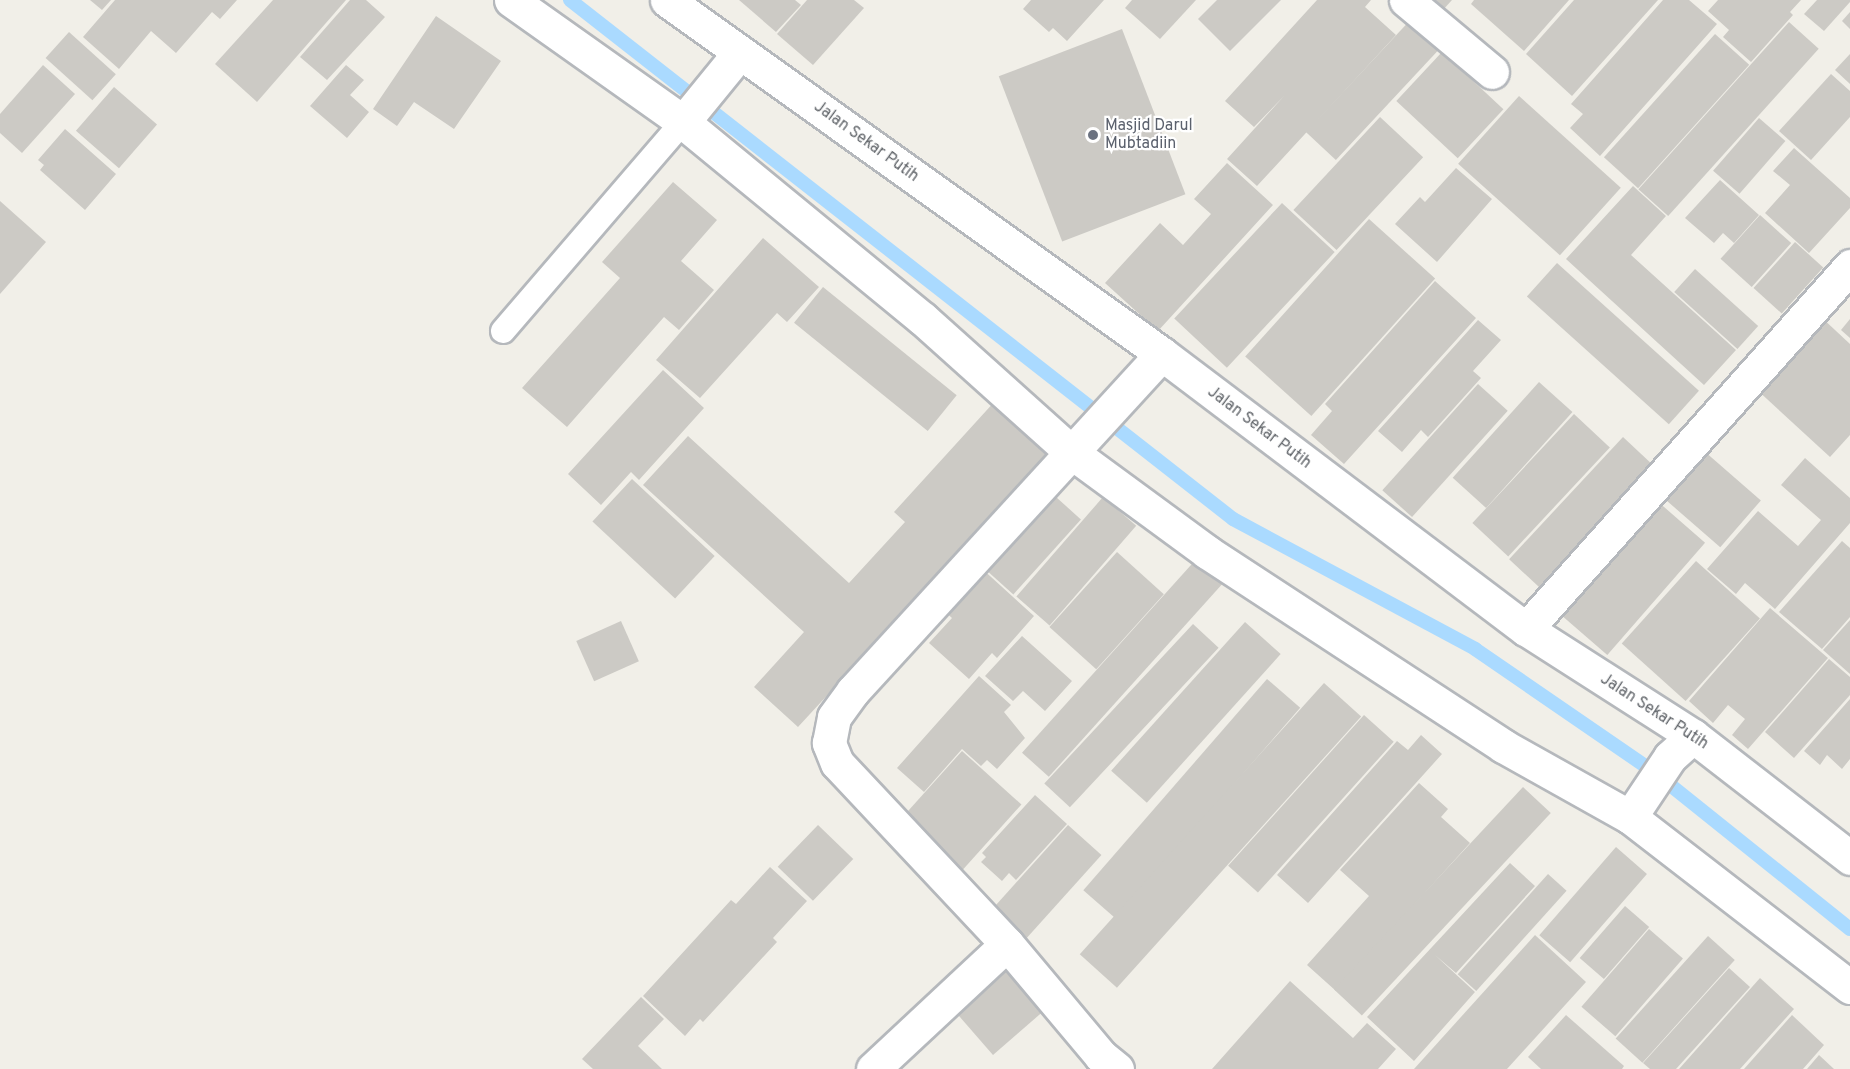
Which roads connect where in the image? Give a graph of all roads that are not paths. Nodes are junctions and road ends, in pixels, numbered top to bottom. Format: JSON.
{"nodes":[{"id":1,"x":511,"y":0,"type":"edge"},
{"id":2,"x":667,"y":0,"type":"edge"},
{"id":3,"x":1406,"y":0,"type":"edge"},
{"id":4,"x":740,"y":52,"type":"junction"},
{"id":5,"x":1492,"y":72,"type":"dead end"},
{"id":6,"x":691,"y":113,"type":"junction"},
{"id":7,"x":1850,"y":266,"type":"edge"},
{"id":8,"x":503,"y":331,"type":"dead end"},
{"id":9,"x":1162,"y":354,"type":"junction"},
{"id":10,"x":1075,"y":448,"type":"junction"},
{"id":11,"x":1526,"y":629,"type":"junction"},
{"id":12,"x":1682,"y":746,"type":"junction"},
{"id":13,"x":1636,"y":806,"type":"junction"},
{"id":14,"x":1850,"y":858,"type":"edge"},
{"id":15,"x":1007,"y":944,"type":"junction"},
{"id":16,"x":1850,"y":987,"type":"edge"},
{"id":17,"x":1102,"y":1065,"type":"edge"},
{"id":18,"x":873,"y":1069,"type":"edge"}],
"edges":[{"from":1,"to":6,"type":"street"},
{"from":2,"to":4,"type":"street","name":"Jalan Sekar Putih"},
{"from":3,"to":5,"type":"street"},
{"from":4,"to":6,"type":"street"},
{"from":4,"to":9,"type":"street","name":"Jalan Sekar Putih"},
{"from":6,"to":8,"type":"lane"},
{"from":6,"to":10,"type":"street"},
{"from":7,"to":11,"type":"street"},
{"from":9,"to":10,"type":"street"},
{"from":9,"to":11,"type":"street","name":"Jalan Sekar Putih"},
{"from":10,"to":13,"type":"street"},
{"from":10,"to":15,"type":"street"},
{"from":11,"to":12,"type":"street","name":"Jalan Sekar Putih"},
{"from":12,"to":13,"type":"street"},
{"from":12,"to":14,"type":"street","name":"Jalan Sekar Putih"},
{"from":13,"to":16,"type":"street"},
{"from":15,"to":17,"type":"street"},
{"from":15,"to":18,"type":"street"}]}
